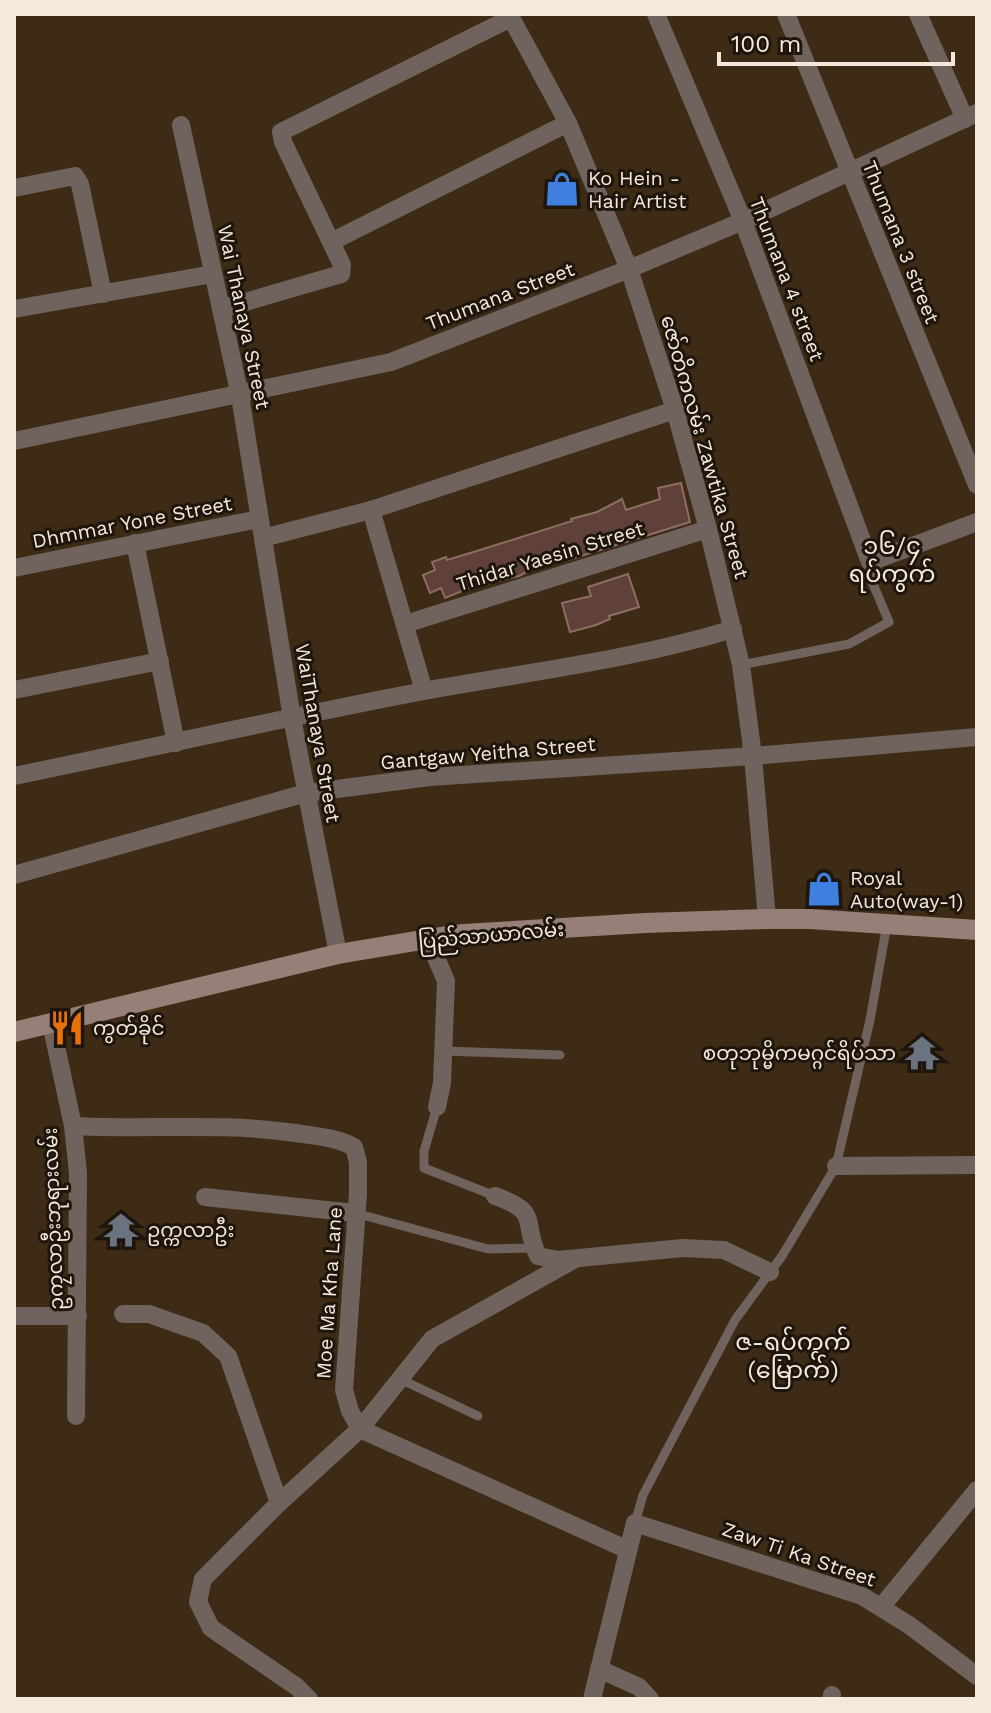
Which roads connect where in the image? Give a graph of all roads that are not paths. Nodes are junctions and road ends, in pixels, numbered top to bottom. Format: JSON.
{"nodes":[{"id":1,"x":656,"y":14,"type":"edge"},
{"id":2,"x":786,"y":14,"type":"edge"},
{"id":3,"x":918,"y":14,"type":"edge"},
{"id":4,"x":510,"y":16,"type":"edge"},
{"id":5,"x":971,"y":116,"type":"edge"},
{"id":6,"x":568,"y":123,"type":"junction"},
{"id":7,"x":181,"y":125,"type":"dead end"},
{"id":8,"x":849,"y":173,"type":"junction"},
{"id":9,"x":14,"y":188,"type":"edge"},
{"id":10,"x":743,"y":221,"type":"junction"},
{"id":11,"x":331,"y":242,"type":"junction"},
{"id":12,"x":629,"y":269,"type":"junction"},
{"id":13,"x":213,"y":274,"type":"junction"},
{"id":14,"x":103,"y":294,"type":"junction"},
{"id":15,"x":14,"y":309,"type":"edge"},
{"id":16,"x":221,"y":309,"type":"junction"},
{"id":17,"x":240,"y":396,"type":"junction"},
{"id":18,"x":675,"y":410,"type":"junction"},
{"id":19,"x":14,"y":441,"type":"edge"},
{"id":20,"x":977,"y":485,"type":"edge"},
{"id":21,"x":371,"y":510,"type":"junction"},
{"id":22,"x":259,"y":519,"type":"junction"},
{"id":23,"x":977,"y":522,"type":"edge"},
{"id":24,"x":708,"y":529,"type":"junction"},
{"id":25,"x":263,"y":538,"type":"junction"},
{"id":26,"x":135,"y":543,"type":"junction"},
{"id":27,"x":870,"y":562,"type":"junction"},
{"id":28,"x":14,"y":568,"type":"edge"},
{"id":29,"x":405,"y":624,"type":"junction"},
{"id":30,"x":733,"y":629,"type":"junction"},
{"id":31,"x":160,"y":661,"type":"junction"},
{"id":32,"x":741,"y":665,"type":"junction"},
{"id":33,"x":14,"y":690,"type":"edge"},
{"id":34,"x":424,"y":691,"type":"junction"},
{"id":35,"x":292,"y":718,"type":"junction"},
{"id":36,"x":977,"y":737,"type":"edge"},
{"id":37,"x":176,"y":743,"type":"junction"},
{"id":38,"x":753,"y":756,"type":"junction"},
{"id":39,"x":14,"y":776,"type":"edge"},
{"id":40,"x":306,"y":793,"type":"junction"},
{"id":41,"x":14,"y":875,"type":"edge"},
{"id":42,"x":767,"y":919,"type":"junction"},
{"id":43,"x":887,"y":924,"type":"junction"},
{"id":44,"x":977,"y":930,"type":"edge"},
{"id":45,"x":428,"y":939,"type":"junction"},
{"id":46,"x":338,"y":954,"type":"junction"},
{"id":47,"x":51,"y":1023,"type":"junction"},
{"id":48,"x":14,"y":1032,"type":"edge"},
{"id":49,"x":443,"y":1051,"type":"junction"},
{"id":50,"x":560,"y":1055,"type":"dead end"},
{"id":51,"x":437,"y":1107,"type":"joint"},
{"id":52,"x":73,"y":1126,"type":"junction"},
{"id":53,"x":977,"y":1165,"type":"edge"},
{"id":54,"x":836,"y":1166,"type":"junction"},
{"id":55,"x":495,"y":1196,"type":"joint"},
{"id":56,"x":205,"y":1197,"type":"dead end"},
{"id":57,"x":355,"y":1213,"type":"junction"},
{"id":58,"x":534,"y":1248,"type":"junction"},
{"id":59,"x":575,"y":1259,"type":"junction"},
{"id":60,"x":770,"y":1272,"type":"junction"},
{"id":61,"x":123,"y":1314,"type":"dead end"},
{"id":62,"x":14,"y":1316,"type":"edge"},
{"id":63,"x":78,"y":1316,"type":"junction"},
{"id":64,"x":400,"y":1379,"type":"junction"},
{"id":65,"x":76,"y":1416,"type":"dead end"},
{"id":66,"x":478,"y":1416,"type":"dead end"},
{"id":67,"x":360,"y":1429,"type":"junction"},
{"id":68,"x":974,"y":1501,"type":"edge"},
{"id":69,"x":279,"y":1503,"type":"junction"},
{"id":70,"x":635,"y":1523,"type":"junction"},
{"id":71,"x":626,"y":1549,"type":"junction"},
{"id":72,"x":882,"y":1606,"type":"junction"},
{"id":73,"x":599,"y":1669,"type":"junction"},
{"id":74,"x":977,"y":1676,"type":"edge"},
{"id":75,"x":309,"y":1699,"type":"edge"},
{"id":76,"x":592,"y":1699,"type":"edge"},
{"id":77,"x":650,"y":1699,"type":"edge"}],
"edges":[{"from":1,"to":10,"type":"street","name":"Thumana 4 street"},
{"from":2,"to":8,"type":"street","name":"Thumana 3 street"},
{"from":3,"to":5,"type":"street"},
{"from":4,"to":6,"type":"street","name":"ဇော်တိကလမ်း Zawtika Street"},
{"from":4,"to":11,"type":"street"},
{"from":5,"to":8,"type":"street","name":"Thumana Street"},
{"from":6,"to":11,"type":"street"},
{"from":6,"to":12,"type":"street","name":"ဇော်တိကလမ်း Zawtika Street"},
{"from":7,"to":13,"type":"street","name":"Wai Thanaya Street"},
{"from":8,"to":10,"type":"street","name":"Thumana Street"},
{"from":8,"to":20,"type":"street","name":"Thumana 3 street"},
{"from":9,"to":14,"type":"street"},
{"from":10,"to":12,"type":"street","name":"Thumana Street"},
{"from":10,"to":27,"type":"street","name":"Thumana 4 street"},
{"from":11,"to":16,"type":"street"},
{"from":12,"to":17,"type":"street","name":"Thumana Street"},
{"from":12,"to":18,"type":"street","name":"ဇော်တိကလမ်း Zawtika Street"},
{"from":13,"to":14,"type":"street"},
{"from":13,"to":16,"type":"street","name":"Wai Thanaya Street"},
{"from":14,"to":15,"type":"street"},
{"from":16,"to":17,"type":"street","name":"Wai Thanaya Street"},
{"from":17,"to":19,"type":"street","name":"Thumana Street"},
{"from":17,"to":22,"type":"street","name":"Wai Thanaya Street"},
{"from":18,"to":21,"type":"street"},
{"from":18,"to":24,"type":"street","name":"ဇော်တိကလမ်း Zawtika Street"},
{"from":21,"to":25,"type":"street"},
{"from":21,"to":29,"type":"street"},
{"from":22,"to":25,"type":"street","name":"WaiThanaya Street"},
{"from":22,"to":26,"type":"street","name":"Dhmmar Yone Street"},
{"from":23,"to":27,"type":"street"},
{"from":24,"to":29,"type":"street","name":"Thidar Yaesin Street"},
{"from":24,"to":30,"type":"street","name":"ဇော်တိကလမ်း Zawtika Street"},
{"from":25,"to":35,"type":"street","name":"WaiThanaya Street"},
{"from":26,"to":28,"type":"street","name":"Dhmmar Yone Street"},
{"from":26,"to":31,"type":"street"},
{"from":27,"to":32,"type":"lane"},
{"from":29,"to":34,"type":"street"},
{"from":30,"to":32,"type":"street","name":"ဇော်တိကလမ်း Zawtika Street"},
{"from":30,"to":34,"type":"street"},
{"from":31,"to":33,"type":"street"},
{"from":31,"to":37,"type":"street"},
{"from":32,"to":38,"type":"street","name":"ဇော်တိကလမ်း Zawtika Street"},
{"from":34,"to":35,"type":"street"},
{"from":35,"to":37,"type":"street"},
{"from":35,"to":40,"type":"street","name":"WaiThanaya Street"},
{"from":36,"to":38,"type":"street","name":"Gantgaw Yeitha Street"},
{"from":37,"to":39,"type":"street"},
{"from":38,"to":40,"type":"street","name":"Gantgaw Yeitha Street"},
{"from":38,"to":42,"type":"street","name":"ဇော်တိကလမ်း Zawtika Street"},
{"from":40,"to":41,"type":"street","name":"Gantgaw Yeitha Street"},
{"from":40,"to":46,"type":"street","name":"WaiThanaya Street"},
{"from":42,"to":43,"type":"street","name":"ပြည်သာယာလမ်း"},
{"from":42,"to":45,"type":"street","name":"ပြည်သာယာလမ်း"},
{"from":43,"to":44,"type":"street","name":"ပြည်သာယာလမ်း"},
{"from":43,"to":54,"type":"lane"},
{"from":45,"to":46,"type":"street","name":"ပြည်သာယာလမ်း"},
{"from":45,"to":49,"type":"street"},
{"from":46,"to":47,"type":"street","name":"ပြည်သာယာလမ်း"},
{"from":47,"to":48,"type":"street","name":"ပြည်သာယာလမ်း"},
{"from":47,"to":52,"type":"street","name":"ဥကၠလာဦးဘုရားလမ်း"},
{"from":49,"to":50,"type":"lane"},
{"from":49,"to":51,"type":"street"},
{"from":51,"to":55,"type":"lane"},
{"from":52,"to":57,"type":"street","name":"Moe Ma Kha Lane"},
{"from":52,"to":63,"type":"street","name":"ဥကၠလာဦးဘုရားလမ်း"},
{"from":53,"to":54,"type":"street"},
{"from":54,"to":60,"type":"lane"},
{"from":55,"to":58,"type":"street"},
{"from":56,"to":57,"type":"street"},
{"from":57,"to":58,"type":"lane"},
{"from":57,"to":67,"type":"street","name":"Moe Ma Kha Lane"},
{"from":58,"to":59,"type":"street"},
{"from":59,"to":60,"type":"street"},
{"from":59,"to":64,"type":"street"},
{"from":60,"to":70,"type":"lane"},
{"from":61,"to":69,"type":"street"},
{"from":62,"to":63,"type":"street"},
{"from":63,"to":65,"type":"street","name":"ဥကၠလာဦးဘုရားလမ်း"},
{"from":64,"to":66,"type":"lane"},
{"from":64,"to":67,"type":"street"},
{"from":67,"to":69,"type":"street"},
{"from":67,"to":71,"type":"street"},
{"from":68,"to":72,"type":"street"},
{"from":69,"to":75,"type":"street"},
{"from":70,"to":71,"type":"street"},
{"from":70,"to":72,"type":"street","name":"Zaw Ti Ka Street"},
{"from":71,"to":73,"type":"street"},
{"from":72,"to":74,"type":"street","name":"Zaw Ti Ka Street"},
{"from":73,"to":76,"type":"street"},
{"from":73,"to":77,"type":"street"}]}
